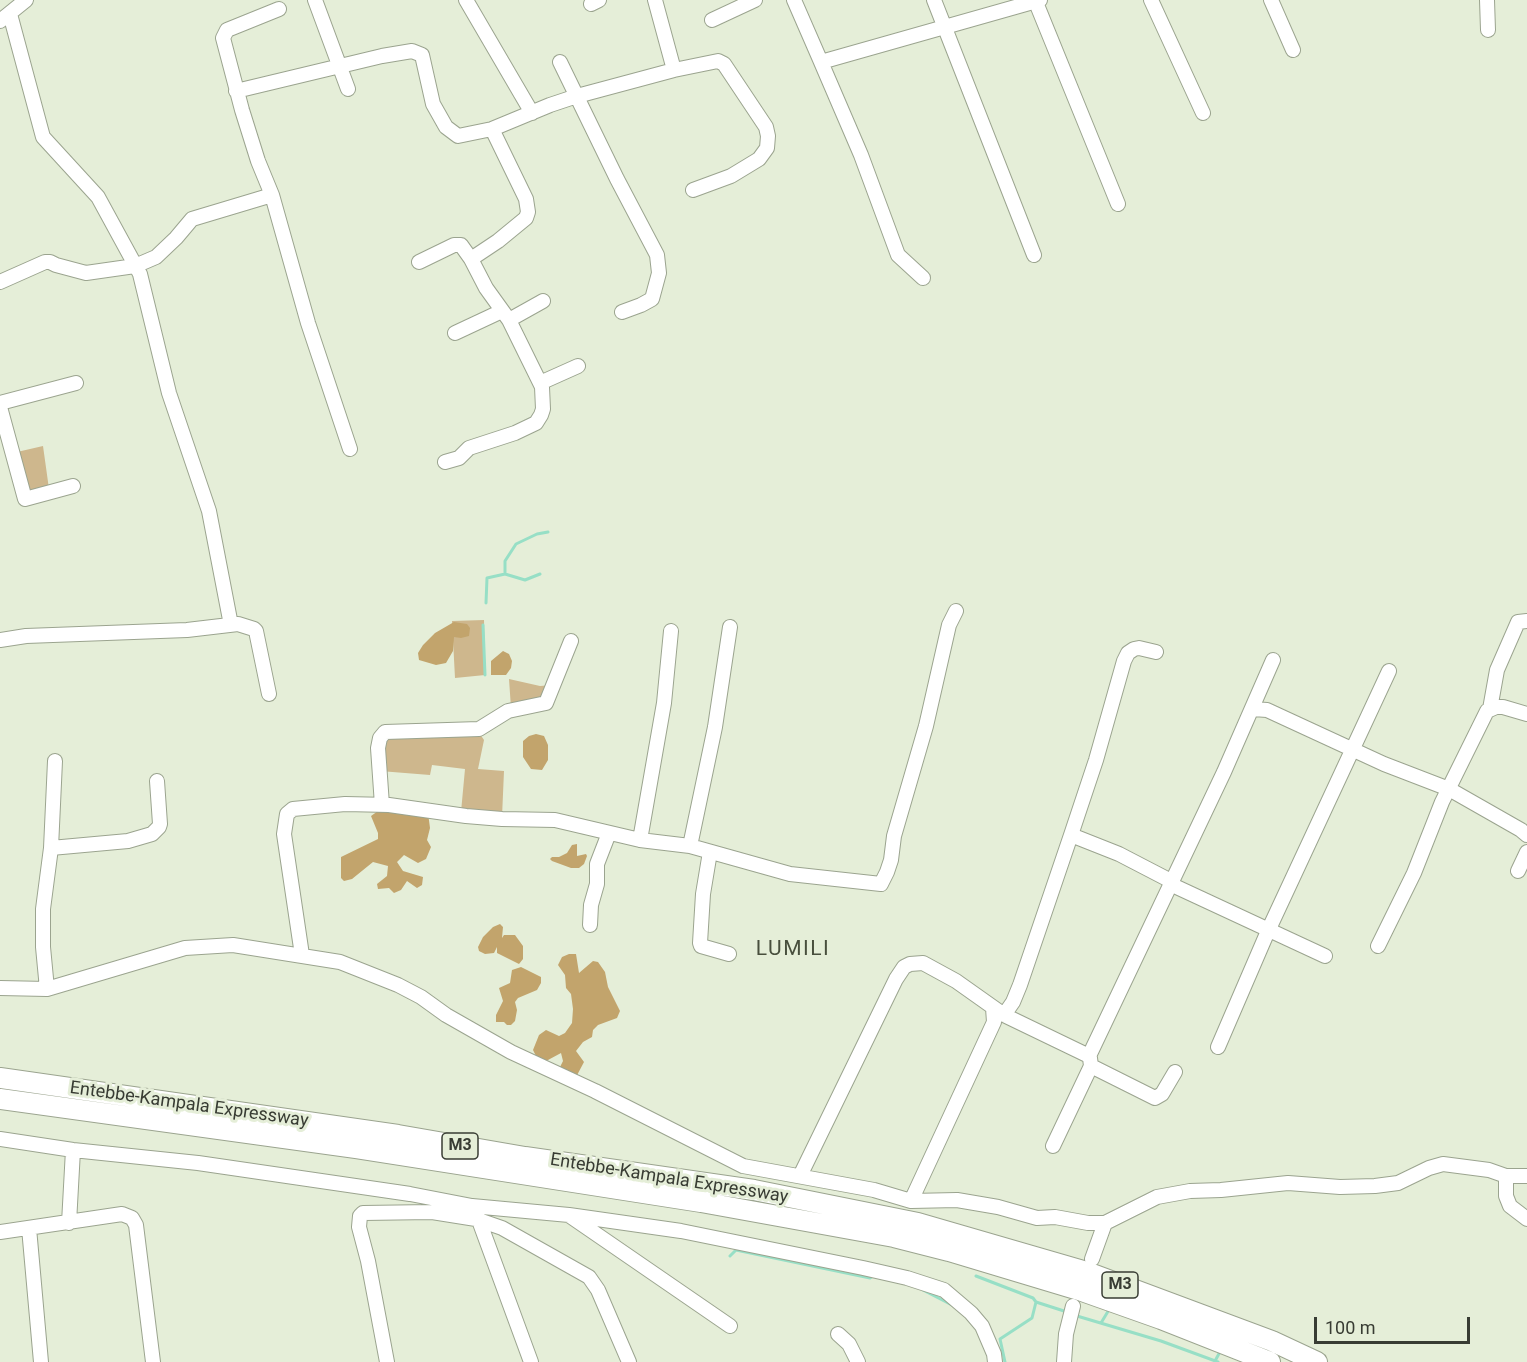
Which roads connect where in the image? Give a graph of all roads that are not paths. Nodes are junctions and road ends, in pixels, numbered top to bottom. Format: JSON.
{"nodes":[{"id":1,"x":26,"y":0,"type":"edge"},
{"id":2,"x":315,"y":0,"type":"edge"},
{"id":3,"x":466,"y":0,"type":"edge"},
{"id":4,"x":655,"y":0,"type":"edge"},
{"id":5,"x":755,"y":0,"type":"edge"},
{"id":6,"x":794,"y":0,"type":"edge"},
{"id":7,"x":934,"y":0,"type":"edge"},
{"id":8,"x":1037,"y":0,"type":"edge"},
{"id":9,"x":1151,"y":0,"type":"edge"},
{"id":10,"x":1271,"y":0,"type":"edge"},
{"id":11,"x":1487,"y":0,"type":"edge"},
{"id":12,"x":279,"y":9,"type":"dead end"},
{"id":13,"x":5,"y":17,"type":"edge"},
{"id":14,"x":712,"y":20,"type":"dead end"},
{"id":15,"x":946,"y":26,"type":"junction"},
{"id":16,"x":1488,"y":30,"type":"dead end"},
{"id":17,"x":1293,"y":50,"type":"dead end"},
{"id":18,"x":560,"y":62,"type":"dead end"},
{"id":19,"x":821,"y":62,"type":"junction"},
{"id":20,"x":339,"y":67,"type":"junction"},
{"id":21,"x":674,"y":70,"type":"junction"},
{"id":22,"x":348,"y":89,"type":"dead end"},
{"id":23,"x":236,"y":92,"type":"junction"},
{"id":24,"x":576,"y":96,"type":"junction"},
{"id":25,"x":532,"y":113,"type":"junction"},
{"id":26,"x":1203,"y":113,"type":"dead end"},
{"id":27,"x":492,"y":129,"type":"junction"},
{"id":28,"x":693,"y":190,"type":"dead end"},
{"id":29,"x":272,"y":195,"type":"junction"},
{"id":30,"x":1118,"y":204,"type":"dead end"},
{"id":31,"x":1034,"y":255,"type":"dead end"},
{"id":32,"x":471,"y":259,"type":"junction"},
{"id":33,"x":419,"y":262,"type":"dead end"},
{"id":34,"x":135,"y":266,"type":"junction"},
{"id":35,"x":923,"y":278,"type":"dead end"},
{"id":36,"x":0,"y":282,"type":"edge"},
{"id":37,"x":543,"y":301,"type":"dead end"},
{"id":38,"x":622,"y":312,"type":"dead end"},
{"id":39,"x":505,"y":316,"type":"junction"},
{"id":40,"x":454,"y":333,"type":"dead end"},
{"id":41,"x":578,"y":366,"type":"dead end"},
{"id":42,"x":76,"y":383,"type":"dead end"},
{"id":43,"x":540,"y":383,"type":"junction"},
{"id":44,"x":0,"y":405,"type":"edge"},
{"id":45,"x":350,"y":449,"type":"dead end"},
{"id":46,"x":445,"y":462,"type":"dead end"},
{"id":47,"x":73,"y":486,"type":"dead end"},
{"id":48,"x":956,"y":610,"type":"dead end"},
{"id":49,"x":1527,"y":621,"type":"edge"},
{"id":50,"x":231,"y":625,"type":"junction"},
{"id":51,"x":730,"y":627,"type":"dead end"},
{"id":52,"x":671,"y":631,"type":"dead end"},
{"id":53,"x":0,"y":640,"type":"edge"},
{"id":54,"x":571,"y":641,"type":"dead end"},
{"id":55,"x":1156,"y":652,"type":"dead end"},
{"id":56,"x":1273,"y":660,"type":"dead end"},
{"id":57,"x":1389,"y":671,"type":"dead end"},
{"id":58,"x":269,"y":694,"type":"dead end"},
{"id":59,"x":1253,"y":709,"type":"junction"},
{"id":60,"x":1490,"y":709,"type":"junction"},
{"id":61,"x":1527,"y":714,"type":"edge"},
{"id":62,"x":1352,"y":749,"type":"junction"},
{"id":63,"x":55,"y":761,"type":"dead end"},
{"id":64,"x":157,"y":781,"type":"dead end"},
{"id":65,"x":1449,"y":789,"type":"junction"},
{"id":66,"x":382,"y":805,"type":"junction"},
{"id":67,"x":609,"y":833,"type":"junction"},
{"id":68,"x":1071,"y":835,"type":"junction"},
{"id":69,"x":1527,"y":835,"type":"edge"},
{"id":70,"x":640,"y":840,"type":"junction"},
{"id":71,"x":690,"y":846,"type":"junction"},
{"id":72,"x":51,"y":848,"type":"junction"},
{"id":73,"x":711,"y":852,"type":"junction"},
{"id":74,"x":1527,"y":852,"type":"edge"},
{"id":75,"x":1518,"y":871,"type":"dead end"},
{"id":76,"x":1170,"y":883,"type":"junction"},
{"id":77,"x":590,"y":925,"type":"dead end"},
{"id":78,"x":1268,"y":931,"type":"junction"},
{"id":79,"x":1378,"y":946,"type":"dead end"},
{"id":80,"x":729,"y":954,"type":"dead end"},
{"id":81,"x":302,"y":955,"type":"junction"},
{"id":82,"x":1325,"y":957,"type":"dead end"},
{"id":83,"x":0,"y":988,"type":"edge"},
{"id":84,"x":46,"y":989,"type":"junction"},
{"id":85,"x":999,"y":1011,"type":"junction"},
{"id":86,"x":1218,"y":1047,"type":"dead end"},
{"id":87,"x":1090,"y":1061,"type":"junction"},
{"id":88,"x":1175,"y":1072,"type":"dead end"},
{"id":89,"x":0,"y":1078,"type":"edge"},
{"id":90,"x":0,"y":1099,"type":"edge"},
{"id":91,"x":0,"y":1139,"type":"edge"},
{"id":92,"x":1053,"y":1146,"type":"dead end"},
{"id":93,"x":73,"y":1150,"type":"junction"},
{"id":94,"x":800,"y":1176,"type":"junction"},
{"id":95,"x":1506,"y":1176,"type":"junction"},
{"id":96,"x":1527,"y":1176,"type":"edge"},
{"id":97,"x":911,"y":1201,"type":"junction"},
{"id":98,"x":472,"y":1206,"type":"junction"},
{"id":99,"x":569,"y":1215,"type":"junction"},
{"id":100,"x":1527,"y":1219,"type":"edge"},
{"id":101,"x":480,"y":1220,"type":"junction"},
{"id":102,"x":69,"y":1223,"type":"junction"},
{"id":103,"x":1105,"y":1223,"type":"junction"},
{"id":104,"x":28,"y":1227,"type":"junction"},
{"id":105,"x":0,"y":1232,"type":"edge"},
{"id":106,"x":1092,"y":1259,"type":"dead end"},
{"id":107,"x":1073,"y":1306,"type":"dead end"},
{"id":108,"x":730,"y":1326,"type":"dead end"},
{"id":109,"x":838,"y":1334,"type":"dead end"},
{"id":110,"x":41,"y":1362,"type":"edge"},
{"id":111,"x":153,"y":1362,"type":"edge"},
{"id":112,"x":387,"y":1362,"type":"edge"},
{"id":113,"x":531,"y":1362,"type":"edge"},
{"id":114,"x":630,"y":1362,"type":"edge"},
{"id":115,"x":858,"y":1362,"type":"edge"},
{"id":116,"x":995,"y":1362,"type":"edge"},
{"id":117,"x":1064,"y":1362,"type":"edge"},
{"id":118,"x":1270,"y":1362,"type":"edge"},
{"id":119,"x":1317,"y":1362,"type":"edge"}],
"edges":[{"from":1,"to":13,"type":"street"},
{"from":2,"to":20,"type":"street"},
{"from":3,"to":25,"type":"street"},
{"from":4,"to":21,"type":"street"},
{"from":5,"to":14,"type":"street"},
{"from":6,"to":19,"type":"street"},
{"from":7,"to":15,"type":"street"},
{"from":8,"to":15,"type":"street"},
{"from":8,"to":30,"type":"street"},
{"from":9,"to":26,"type":"street"},
{"from":10,"to":17,"type":"street"},
{"from":11,"to":16,"type":"street"},
{"from":12,"to":23,"type":"street"},
{"from":13,"to":34,"type":"street"},
{"from":15,"to":19,"type":"street"},
{"from":15,"to":31,"type":"street"},
{"from":18,"to":24,"type":"street"},
{"from":19,"to":35,"type":"street"},
{"from":20,"to":22,"type":"street"},
{"from":20,"to":23,"type":"street"},
{"from":20,"to":27,"type":"street"},
{"from":21,"to":24,"type":"street"},
{"from":21,"to":28,"type":"street"},
{"from":23,"to":29,"type":"street"},
{"from":24,"to":25,"type":"street"},
{"from":24,"to":38,"type":"street"},
{"from":25,"to":27,"type":"street"},
{"from":27,"to":32,"type":"street"},
{"from":29,"to":34,"type":"street"},
{"from":29,"to":45,"type":"street"},
{"from":32,"to":33,"type":"street"},
{"from":32,"to":39,"type":"street"},
{"from":34,"to":36,"type":"street"},
{"from":34,"to":50,"type":"street"},
{"from":37,"to":39,"type":"street"},
{"from":39,"to":40,"type":"street"},
{"from":39,"to":43,"type":"street"},
{"from":41,"to":43,"type":"street"},
{"from":42,"to":44,"type":"street"},
{"from":43,"to":46,"type":"street"},
{"from":44,"to":47,"type":"street"},
{"from":48,"to":73,"type":"street"},
{"from":49,"to":60,"type":"street"},
{"from":50,"to":53,"type":"street"},
{"from":50,"to":58,"type":"street"},
{"from":51,"to":71,"type":"street"},
{"from":52,"to":70,"type":"street"},
{"from":54,"to":66,"type":"street"},
{"from":55,"to":68,"type":"street"},
{"from":56,"to":59,"type":"street"},
{"from":57,"to":62,"type":"street"},
{"from":59,"to":62,"type":"street"},
{"from":59,"to":76,"type":"street"},
{"from":60,"to":61,"type":"street"},
{"from":60,"to":65,"type":"street"},
{"from":62,"to":65,"type":"street"},
{"from":62,"to":78,"type":"street"},
{"from":63,"to":72,"type":"street"},
{"from":64,"to":72,"type":"street"},
{"from":65,"to":69,"type":"street"},
{"from":65,"to":79,"type":"street"},
{"from":66,"to":67,"type":"street"},
{"from":66,"to":81,"type":"street"},
{"from":67,"to":70,"type":"street"},
{"from":67,"to":77,"type":"street"},
{"from":68,"to":76,"type":"street"},
{"from":68,"to":85,"type":"street"},
{"from":70,"to":71,"type":"street"},
{"from":71,"to":73,"type":"street"},
{"from":72,"to":84,"type":"street"},
{"from":73,"to":80,"type":"street"},
{"from":74,"to":75,"type":"street"},
{"from":76,"to":78,"type":"street"},
{"from":76,"to":87,"type":"street"},
{"from":78,"to":82,"type":"street"},
{"from":78,"to":86,"type":"street"},
{"from":81,"to":84,"type":"street"},
{"from":81,"to":94,"type":"street"},
{"from":83,"to":84,"type":"street"},
{"from":85,"to":87,"type":"street"},
{"from":85,"to":94,"type":"street"},
{"from":85,"to":97,"type":"street"},
{"from":87,"to":88,"type":"street"},
{"from":87,"to":92,"type":"street"},
{"from":89,"to":119,"type":"highway","name":"Entebbe-Kampala Expressway","number":"M3"},
{"from":90,"to":118,"type":"highway","name":"Entebbe-Kampala Expressway","number":"M3"},
{"from":91,"to":93,"type":"street"},
{"from":93,"to":98,"type":"street"},
{"from":93,"to":102,"type":"street"},
{"from":94,"to":97,"type":"street"},
{"from":95,"to":96,"type":"street"},
{"from":95,"to":100,"type":"street"},
{"from":95,"to":103,"type":"street"},
{"from":97,"to":103,"type":"street"},
{"from":98,"to":99,"type":"street"},
{"from":98,"to":101,"type":"street"},
{"from":99,"to":108,"type":"street"},
{"from":99,"to":116,"type":"street"},
{"from":101,"to":112,"type":"street"},
{"from":101,"to":113,"type":"street"},
{"from":101,"to":114,"type":"street"},
{"from":102,"to":104,"type":"street"},
{"from":102,"to":111,"type":"street"},
{"from":103,"to":106,"type":"street"},
{"from":104,"to":105,"type":"street"},
{"from":104,"to":110,"type":"street"},
{"from":107,"to":117,"type":"street"},
{"from":109,"to":115,"type":"street"}]}
